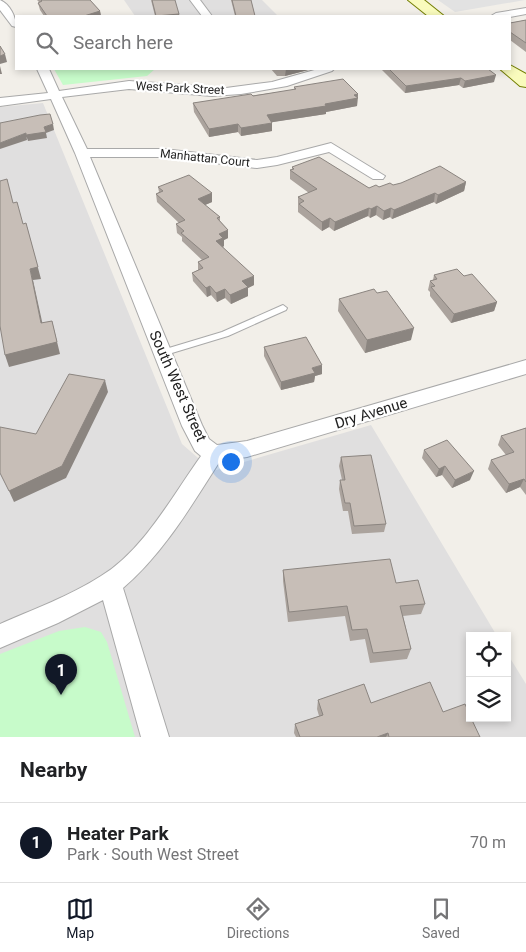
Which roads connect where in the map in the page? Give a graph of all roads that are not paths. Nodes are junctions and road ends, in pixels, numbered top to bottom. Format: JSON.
{"nodes":[{"id":1,"x":195,"y":0,"type":"edge"},
{"id":2,"x":415,"y":0,"type":"edge"},
{"id":3,"x":0,"y":3,"type":"edge"},
{"id":4,"x":526,"y":11,"type":"edge"},
{"id":5,"x":206,"y":15,"type":"edge"},
{"id":6,"x":436,"y":15,"type":"edge"},
{"id":7,"x":502,"y":15,"type":"edge"},
{"id":8,"x":15,"y":23,"type":"edge"},
{"id":9,"x":44,"y":70,"type":"edge"},
{"id":10,"x":325,"y":70,"type":"edge"},
{"id":11,"x":509,"y":70,"type":"edge"},
{"id":12,"x":162,"y":74,"type":"dead end"},
{"id":13,"x":526,"y":82,"type":"edge"},
{"id":14,"x":154,"y":85,"type":"junction"},
{"id":15,"x":57,"y":95,"type":"junction"},
{"id":16,"x":0,"y":102,"type":"edge"},
{"id":17,"x":82,"y":154,"type":"junction"},
{"id":18,"x":378,"y":176,"type":"dead end"},
{"id":19,"x":282,"y":308,"type":"dead end"},
{"id":20,"x":162,"y":353,"type":"junction"},
{"id":21,"x":526,"y":367,"type":"edge"},
{"id":22,"x":214,"y":454,"type":"junction"},
{"id":23,"x":110,"y":584,"type":"junction"},
{"id":24,"x":0,"y":636,"type":"edge"},
{"id":25,"x":155,"y":737,"type":"edge"}],
"edges":[{"from":1,"to":5,"type":"street"},
{"from":2,"to":6,"type":"street"},
{"from":3,"to":8,"type":"street"},
{"from":4,"to":7,"type":"street"},
{"from":9,"to":15,"type":"street","name":"South West Street"},
{"from":10,"to":14,"type":"street","name":"West Park Street"},
{"from":11,"to":13,"type":"street"},
{"from":12,"to":14,"type":"street"},
{"from":14,"to":15,"type":"street","name":"West Park Street"},
{"from":15,"to":16,"type":"street","name":"West Park Street"},
{"from":15,"to":17,"type":"street","name":"South West Street"},
{"from":17,"to":18,"type":"street","name":"Manhattan Court"},
{"from":17,"to":20,"type":"street","name":"South West Street"},
{"from":19,"to":20,"type":"lane"},
{"from":20,"to":22,"type":"street","name":"South West Street"},
{"from":21,"to":22,"type":"street","name":"Dry Avenue"},
{"from":22,"to":23,"type":"street","name":"South West Street"},
{"from":23,"to":24,"type":"street"},
{"from":23,"to":25,"type":"street"}]}
